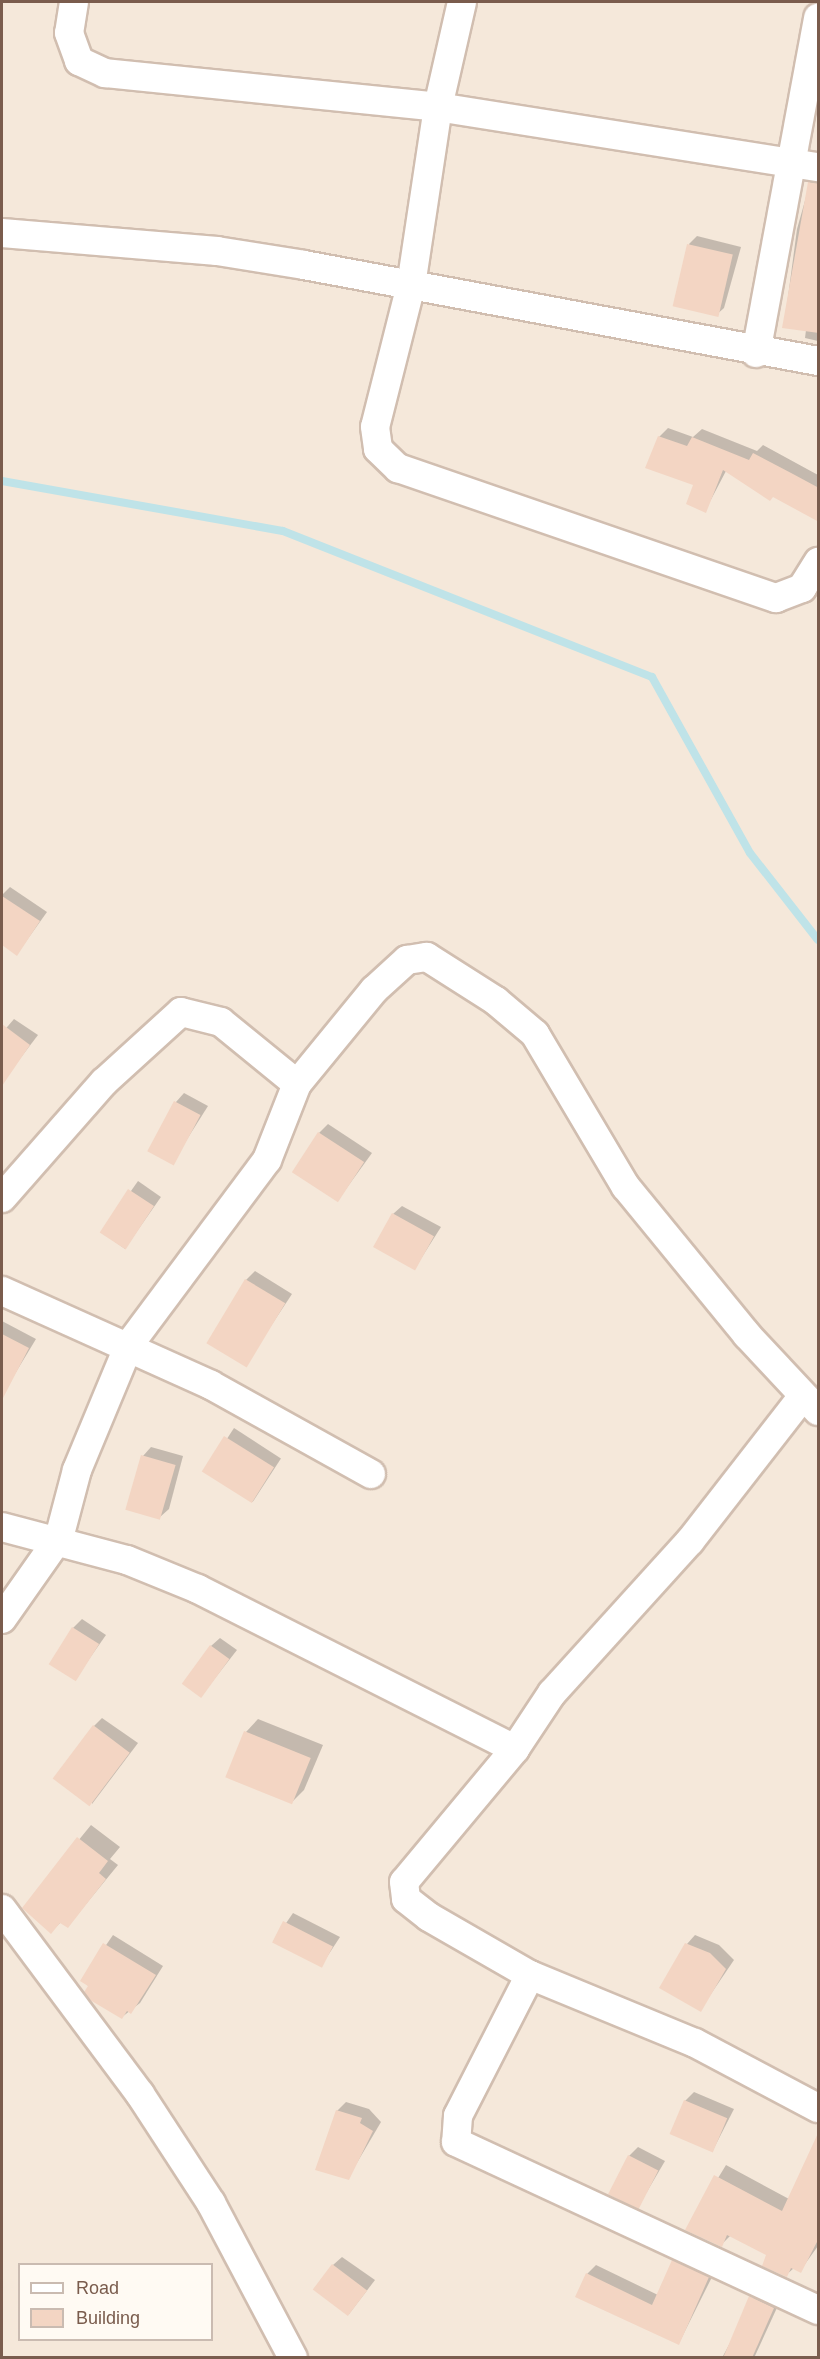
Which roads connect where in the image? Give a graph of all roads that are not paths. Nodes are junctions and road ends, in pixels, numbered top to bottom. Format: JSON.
{"nodes":[{"id":1,"x":74,"y":2,"type":"edge"},
{"id":2,"x":462,"y":2,"type":"edge"},
{"id":3,"x":819,"y":18,"type":"edge"},
{"id":4,"x":438,"y":107,"type":"junction"},
{"id":5,"x":806,"y":164,"type":"edge"},
{"id":6,"x":2,"y":233,"type":"edge"},
{"id":7,"x":411,"y":285,"type":"junction"},
{"id":8,"x":756,"y":353,"type":"junction"},
{"id":9,"x":819,"y":361,"type":"edge"},
{"id":10,"x":819,"y":562,"type":"edge"},
{"id":11,"x":297,"y":1084,"type":"junction"},
{"id":12,"x":2,"y":1198,"type":"edge"},
{"id":13,"x":2,"y":1291,"type":"edge"},
{"id":14,"x":129,"y":1345,"type":"junction"},
{"id":15,"x":811,"y":1403,"type":"edge"},
{"id":16,"x":371,"y":1474,"type":"dead end"},
{"id":17,"x":2,"y":1527,"type":"edge"},
{"id":18,"x":59,"y":1538,"type":"junction"},
{"id":19,"x":2,"y":1619,"type":"edge"},
{"id":20,"x":515,"y":1749,"type":"junction"},
{"id":21,"x":2,"y":1910,"type":"edge"},
{"id":22,"x":530,"y":1975,"type":"junction"},
{"id":23,"x":819,"y":2108,"type":"edge"},
{"id":24,"x":819,"y":2310,"type":"edge"},
{"id":25,"x":293,"y":2358,"type":"edge"}],
"edges":[{"from":1,"to":4,"type":"street"},
{"from":2,"to":4,"type":"street"},
{"from":3,"to":5,"type":"street"},
{"from":4,"to":5,"type":"street"},
{"from":4,"to":7,"type":"street"},
{"from":5,"to":8,"type":"street"},
{"from":6,"to":7,"type":"street"},
{"from":7,"to":8,"type":"street"},
{"from":7,"to":10,"type":"street"},
{"from":8,"to":9,"type":"street"},
{"from":11,"to":12,"type":"street"},
{"from":11,"to":14,"type":"street"},
{"from":11,"to":15,"type":"street"},
{"from":13,"to":14,"type":"street"},
{"from":14,"to":16,"type":"street"},
{"from":14,"to":18,"type":"street"},
{"from":15,"to":20,"type":"street"},
{"from":17,"to":18,"type":"street"},
{"from":18,"to":19,"type":"street"},
{"from":18,"to":20,"type":"street"},
{"from":20,"to":22,"type":"street"},
{"from":21,"to":25,"type":"street"},
{"from":22,"to":23,"type":"street"},
{"from":22,"to":24,"type":"street"}]}
